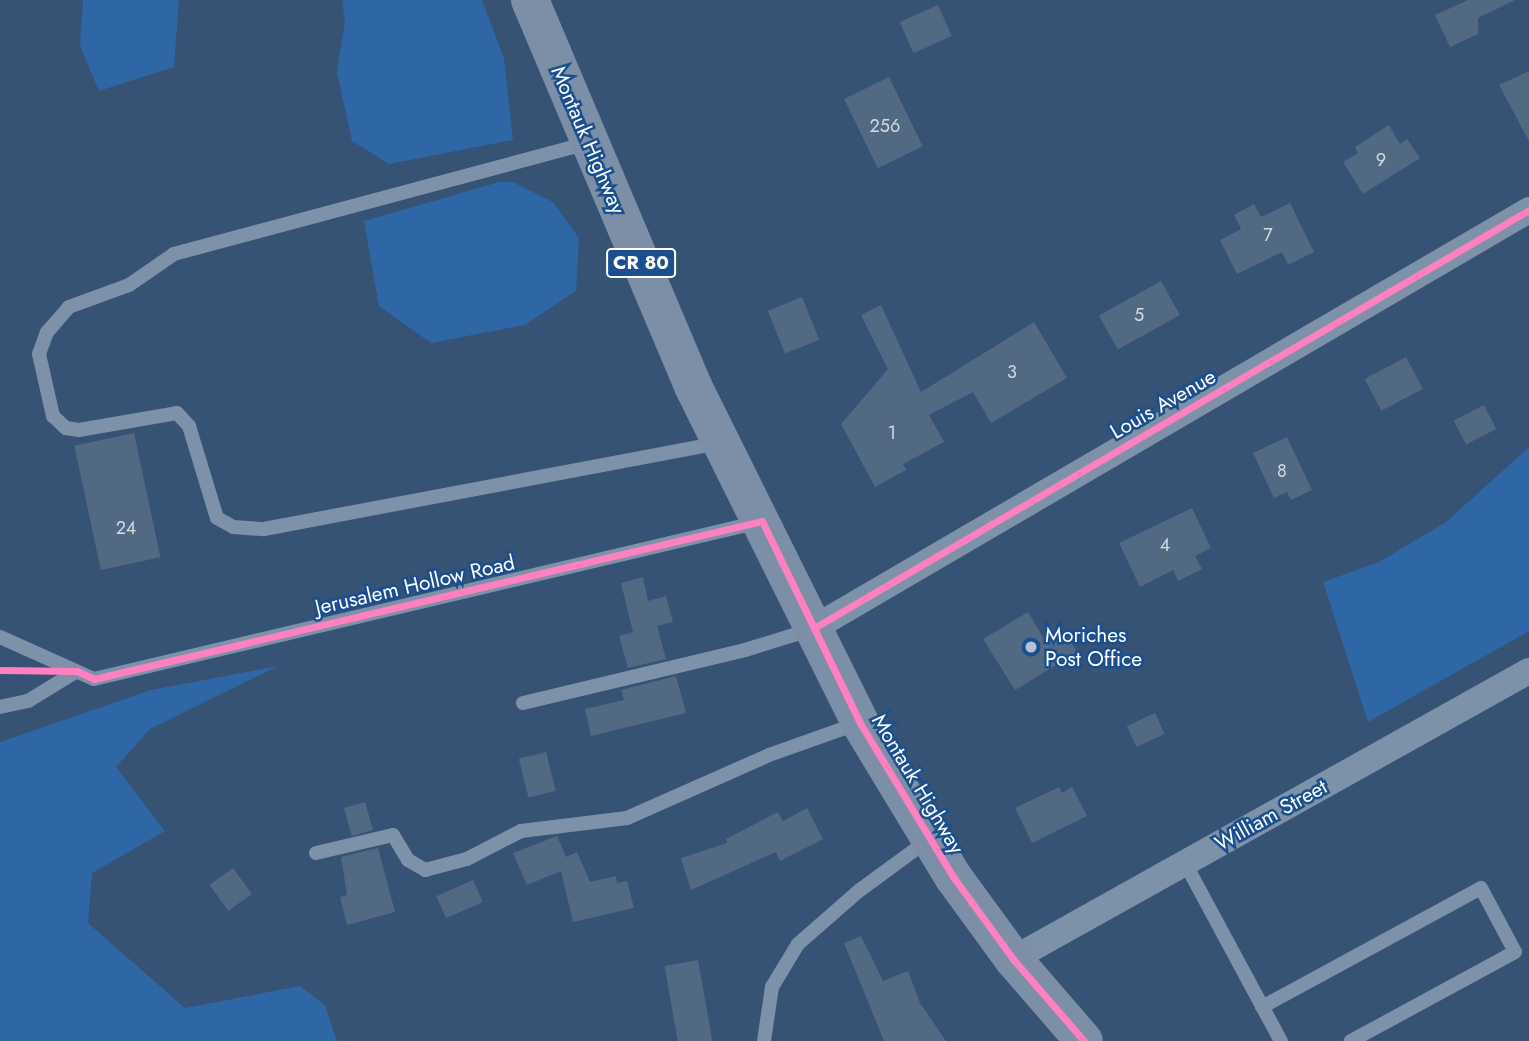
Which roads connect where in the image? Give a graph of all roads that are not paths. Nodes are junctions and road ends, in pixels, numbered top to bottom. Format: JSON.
{"nodes":[{"id":1,"x":530,"y":0,"type":"edge"},
{"id":2,"x":590,"y":143,"type":"junction"},
{"id":3,"x":1529,"y":210,"type":"edge"},
{"id":4,"x":722,"y":442,"type":"junction"},
{"id":5,"x":762,"y":521,"type":"junction"},
{"id":6,"x":814,"y":628,"type":"junction"},
{"id":7,"x":0,"y":638,"type":"edge"},
{"id":8,"x":77,"y":671,"type":"junction"},
{"id":9,"x":1529,"y":671,"type":"edge"},
{"id":10,"x":523,"y":703,"type":"dead end"},
{"id":11,"x":0,"y":707,"type":"edge"},
{"id":12,"x":860,"y":723,"type":"junction"},
{"id":13,"x":932,"y":837,"type":"junction"},
{"id":14,"x":316,"y":853,"type":"dead end"},
{"id":15,"x":1185,"y":863,"type":"junction"},
{"id":16,"x":1013,"y":959,"type":"junction"},
{"id":17,"x":1262,"y":1007,"type":"junction"},
{"id":18,"x":765,"y":1041,"type":"edge"},
{"id":19,"x":1084,"y":1041,"type":"edge"},
{"id":20,"x":1280,"y":1041,"type":"edge"},
{"id":21,"x":1351,"y":1041,"type":"edge"}],
"edges":[{"from":1,"to":2,"type":"main road","name":"Montauk Highway","number":"CR 80"},
{"from":2,"to":4,"type":"main road","name":"Montauk Highway","number":"CR 80"},
{"from":2,"to":4,"type":"lane"},
{"from":3,"to":6,"type":"street","name":"Louis Avenue"},
{"from":4,"to":5,"type":"main road","name":"Montauk Highway","number":"CR 80"},
{"from":5,"to":6,"type":"main road","name":"Montauk Highway","number":"CR 80"},
{"from":5,"to":8,"type":"lane","name":"Jerusalem Hollow Road"},
{"from":6,"to":10,"type":"lane"},
{"from":6,"to":12,"type":"main road","name":"Montauk Highway","number":"CR 80"},
{"from":7,"to":8,"type":"lane","name":"Jerusalem Hollow Road"},
{"from":8,"to":11,"type":"lane"},
{"from":9,"to":15,"type":"street","name":"William Street"},
{"from":12,"to":13,"type":"main road","name":"Montauk Highway","number":"CR 80"},
{"from":12,"to":14,"type":"lane"},
{"from":13,"to":16,"type":"main road","name":"Montauk Highway","number":"CR 80"},
{"from":13,"to":18,"type":"lane"},
{"from":15,"to":16,"type":"street","name":"William Street"},
{"from":15,"to":17,"type":"lane"},
{"from":16,"to":19,"type":"main road","name":"Montauk Highway","number":"CR 80"},
{"from":17,"to":20,"type":"lane"},
{"from":17,"to":21,"type":"lane"}]}
